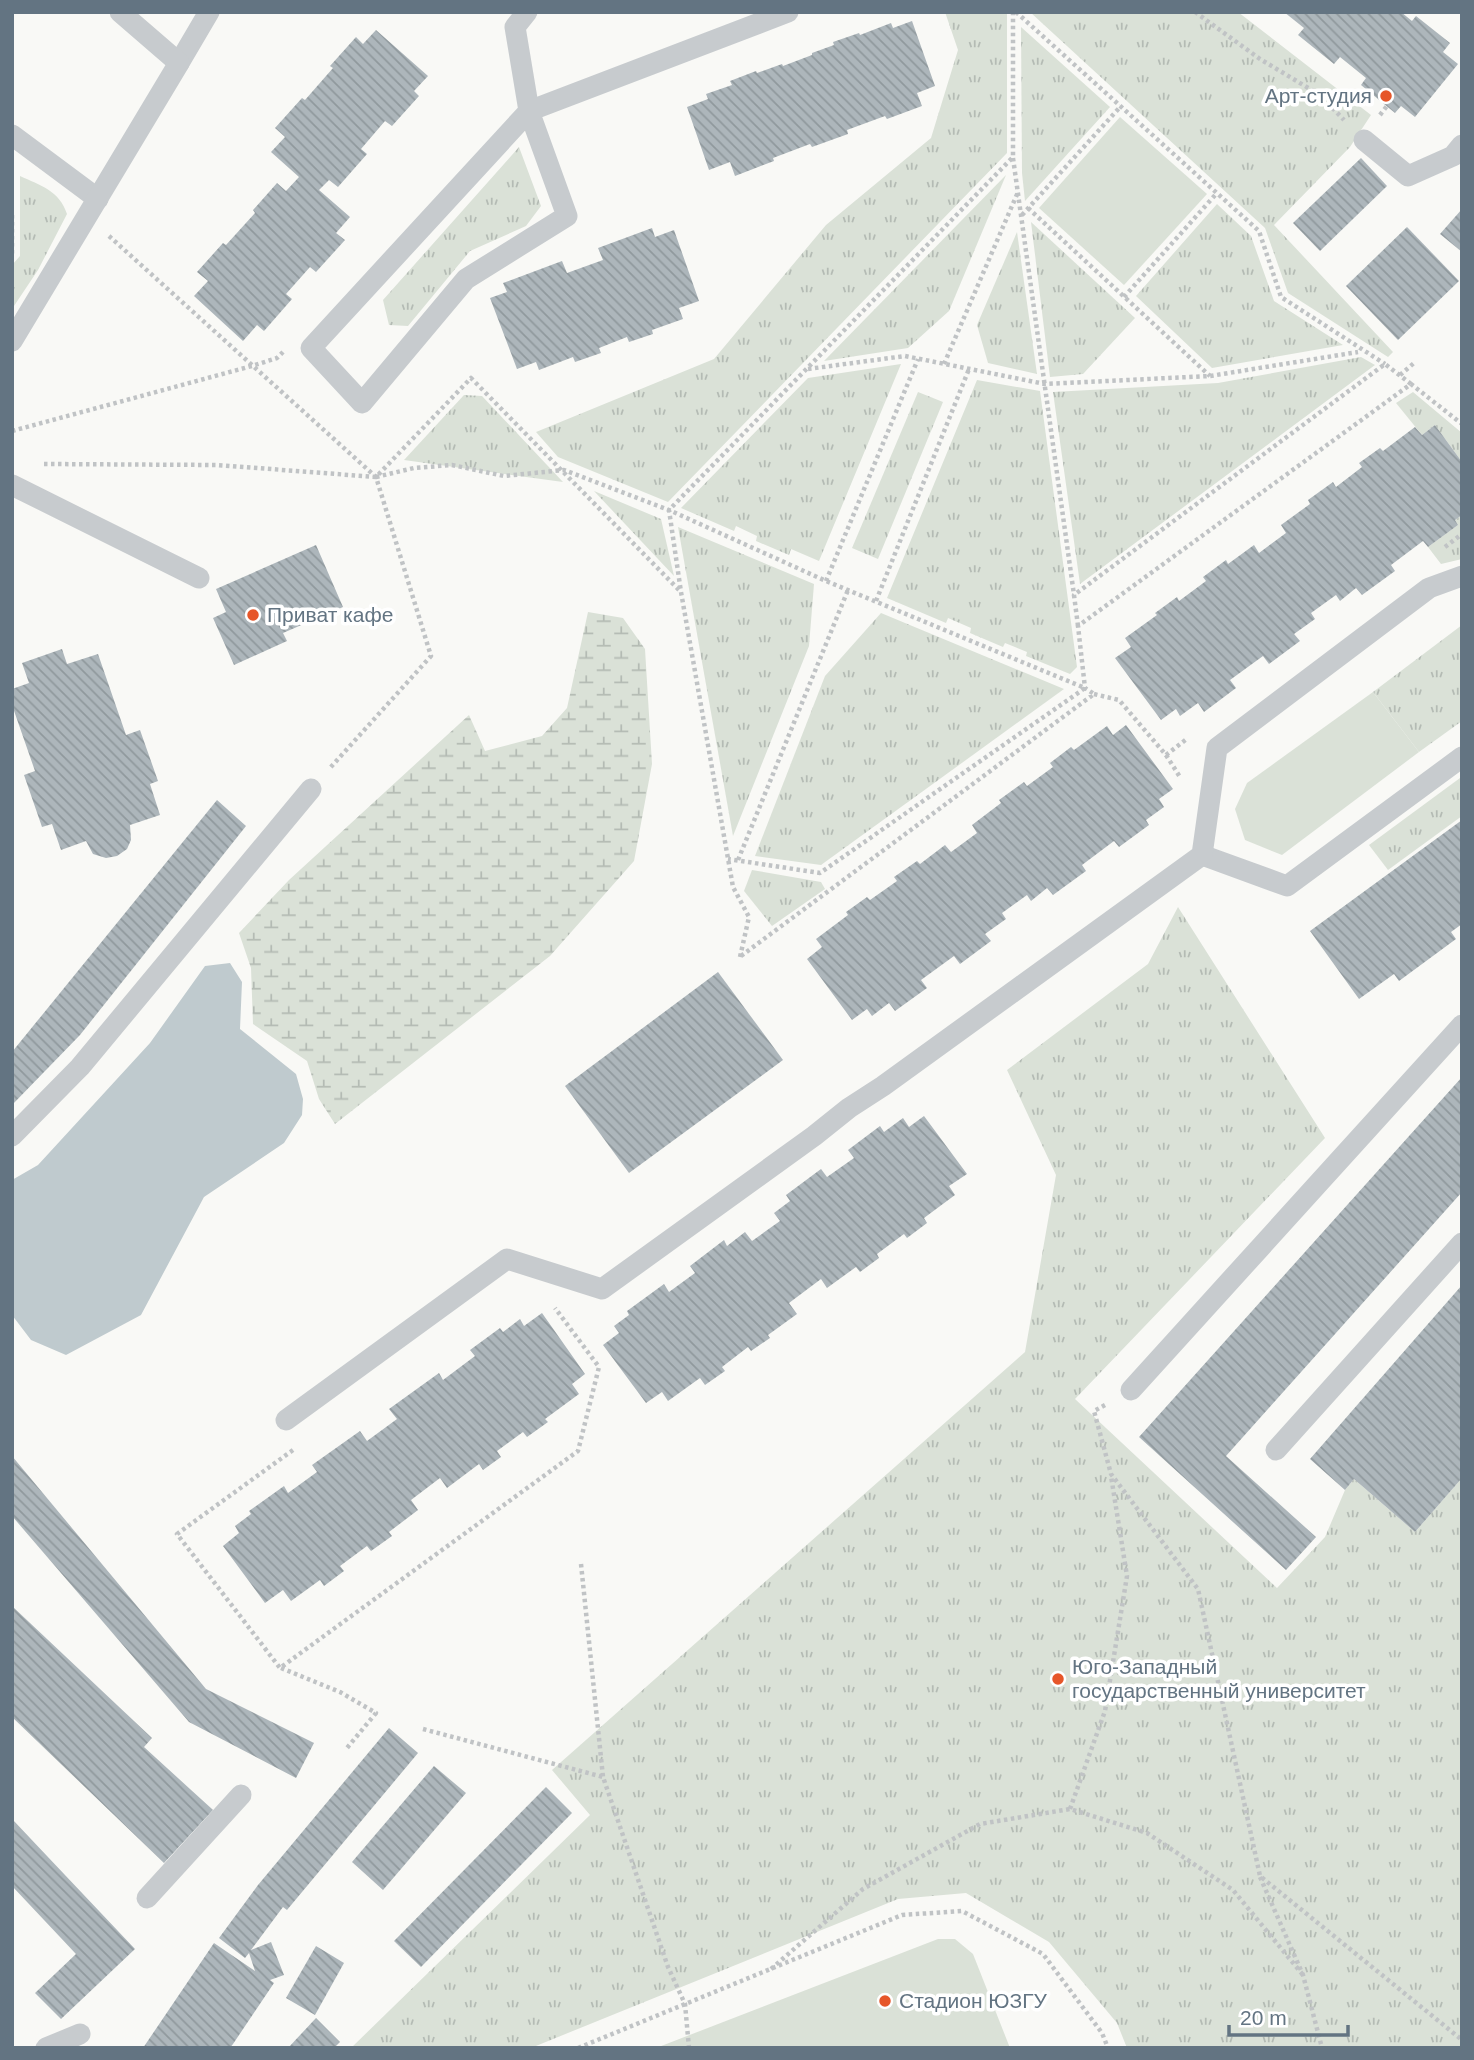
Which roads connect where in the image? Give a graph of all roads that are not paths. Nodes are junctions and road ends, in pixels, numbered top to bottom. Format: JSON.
{"nodes":[{"id":1,"x":120,"y":12,"type":"edge"},
{"id":2,"x":209,"y":12,"type":"edge"},
{"id":3,"x":527,"y":12,"type":"edge"},
{"id":4,"x":788,"y":12,"type":"edge"},
{"id":5,"x":179,"y":64,"type":"junction"},
{"id":6,"x":529,"y":111,"type":"junction"},
{"id":7,"x":12,"y":135,"type":"edge"},
{"id":8,"x":1364,"y":140,"type":"road end"},
{"id":9,"x":1462,"y":145,"type":"edge"},
{"id":10,"x":92,"y":208,"type":"junction"},
{"id":11,"x":12,"y":341,"type":"edge"},
{"id":12,"x":12,"y":485,"type":"edge"},
{"id":13,"x":1462,"y":576,"type":"edge"},
{"id":14,"x":199,"y":578,"type":"dead end"},
{"id":15,"x":1462,"y":757,"type":"edge"},
{"id":16,"x":311,"y":789,"type":"road end"},
{"id":17,"x":1202,"y":855,"type":"junction"},
{"id":18,"x":1462,"y":1025,"type":"edge"},
{"id":19,"x":12,"y":1136,"type":"edge"},
{"id":20,"x":1462,"y":1243,"type":"edge"},
{"id":21,"x":1131,"y":1390,"type":"road end"},
{"id":22,"x":286,"y":1419,"type":"dead end"},
{"id":23,"x":1276,"y":1450,"type":"dead end"},
{"id":24,"x":242,"y":1795,"type":"dead end"},
{"id":25,"x":147,"y":1898,"type":"dead end"},
{"id":26,"x":80,"y":2034,"type":"dead end"},
{"id":27,"x":46,"y":2048,"type":"edge"}],
"edges":[{"from":1,"to":5,"type":"lane"},
{"from":2,"to":5,"type":"lane"},
{"from":3,"to":6,"type":"lane"},
{"from":4,"to":6,"type":"lane"},
{"from":5,"to":10,"type":"lane"},
{"from":6,"to":6,"type":"lane"},
{"from":7,"to":10,"type":"lane"},
{"from":8,"to":9,"type":"lane"},
{"from":10,"to":11,"type":"lane"},
{"from":12,"to":14,"type":"lane"},
{"from":13,"to":17,"type":"lane"},
{"from":15,"to":17,"type":"lane"},
{"from":16,"to":19,"type":"lane"},
{"from":17,"to":22,"type":"lane"},
{"from":18,"to":21,"type":"lane"},
{"from":20,"to":23,"type":"lane"},
{"from":24,"to":25,"type":"lane"},
{"from":26,"to":27,"type":"lane"}]}
